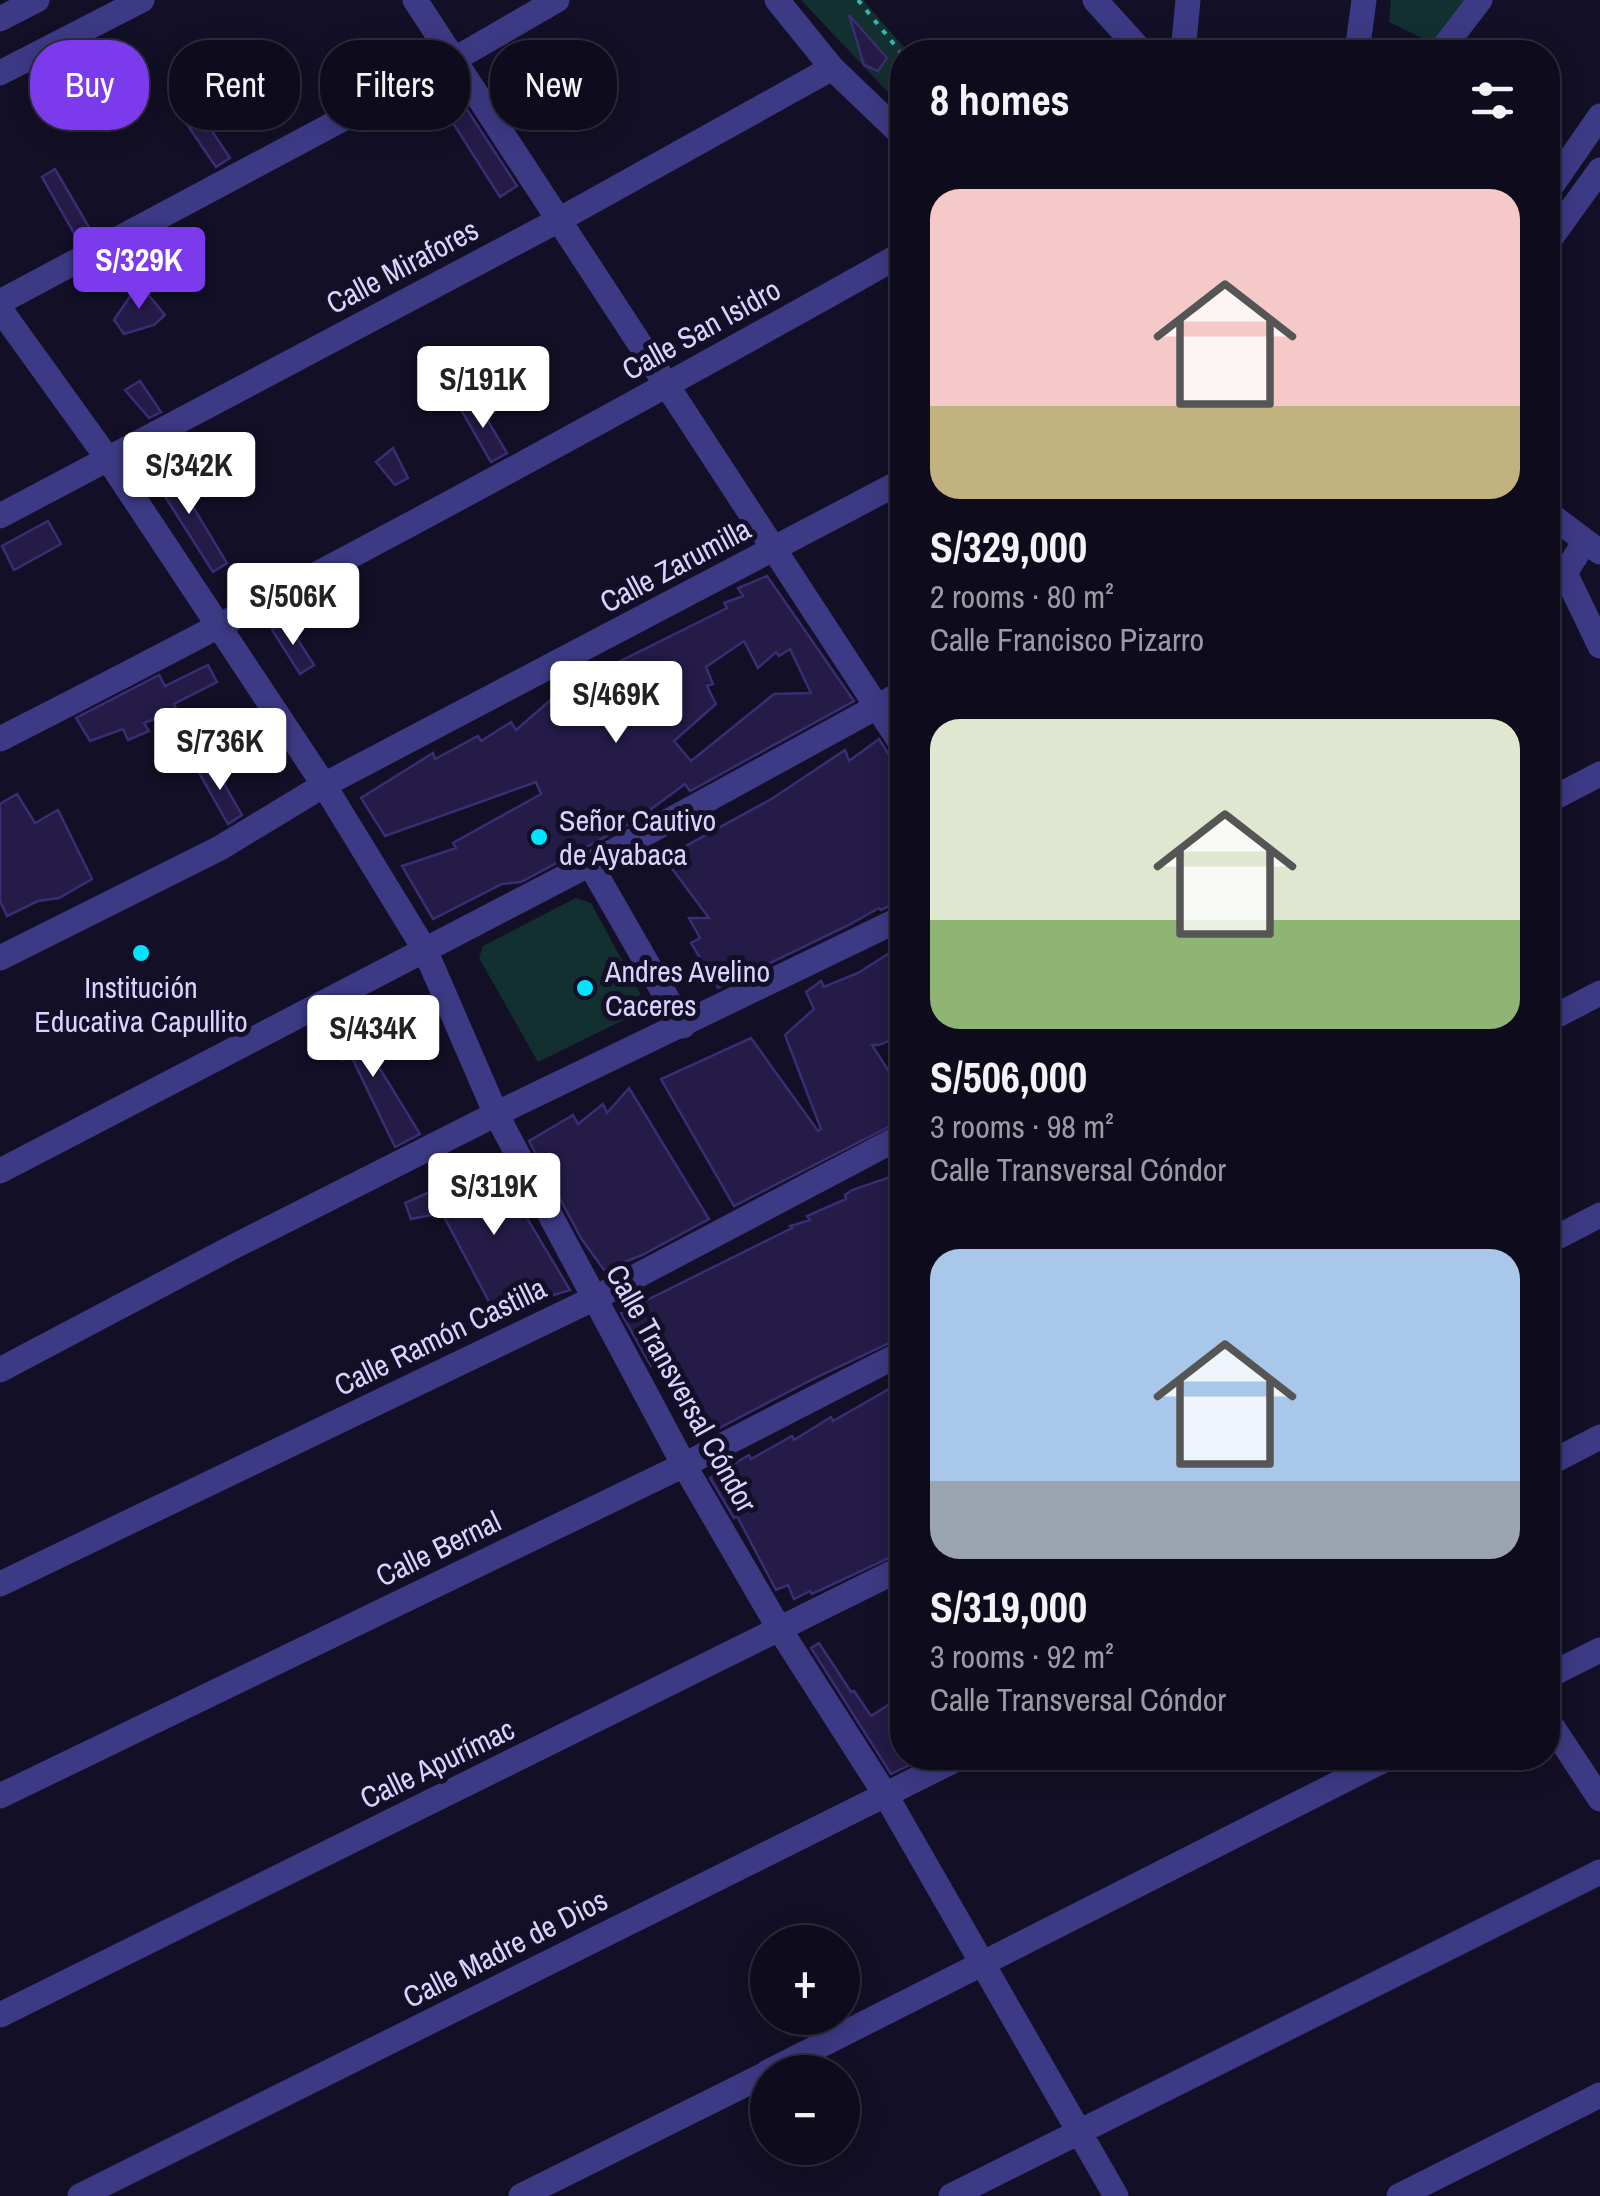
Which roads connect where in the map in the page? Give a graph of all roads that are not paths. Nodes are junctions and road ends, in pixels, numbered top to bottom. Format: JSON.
{"nodes":[{"id":1,"x":37,"y":0,"type":"edge"},
{"id":2,"x":142,"y":0,"type":"edge"},
{"id":3,"x":415,"y":0,"type":"edge"},
{"id":4,"x":557,"y":0,"type":"edge"},
{"id":5,"x":777,"y":0,"type":"edge"},
{"id":6,"x":1094,"y":0,"type":"edge"},
{"id":7,"x":1188,"y":0,"type":"edge"},
{"id":8,"x":1364,"y":0,"type":"edge"},
{"id":9,"x":1480,"y":0,"type":"edge"},
{"id":10,"x":0,"y":19,"type":"edge"},
{"id":11,"x":442,"y":40,"type":"edge"},
{"id":12,"x":1131,"y":40,"type":"edge"},
{"id":13,"x":1184,"y":40,"type":"edge"},
{"id":14,"x":1359,"y":40,"type":"edge"},
{"id":15,"x":1449,"y":40,"type":"edge"},
{"id":16,"x":470,"y":50,"type":"edge"},
{"id":17,"x":832,"y":68,"type":"junction"},
{"id":18,"x":0,"y":74,"type":"edge"},
{"id":19,"x":470,"y":83,"type":"edge"},
{"id":20,"x":1600,"y":116,"type":"edge"},
{"id":21,"x":890,"y":124,"type":"edge"},
{"id":22,"x":324,"y":130,"type":"edge"},
{"id":23,"x":1600,"y":170,"type":"edge"},
{"id":24,"x":1560,"y":174,"type":"edge"},
{"id":25,"x":557,"y":221,"type":"junction"},
{"id":26,"x":1560,"y":225,"type":"edge"},
{"id":27,"x":890,"y":261,"type":"edge"},
{"id":28,"x":0,"y":305,"type":"edge"},
{"id":29,"x":667,"y":386,"type":"junction"},
{"id":30,"x":108,"y":460,"type":"junction"},
{"id":31,"x":890,"y":487,"type":"edge"},
{"id":32,"x":0,"y":516,"type":"edge"},
{"id":33,"x":1560,"y":522,"type":"edge"},
{"id":34,"x":1592,"y":547,"type":"edge"},
{"id":35,"x":777,"y":549,"type":"junction"},
{"id":36,"x":1560,"y":575,"type":"edge"},
{"id":37,"x":1560,"y":584,"type":"edge"},
{"id":38,"x":217,"y":628,"type":"junction"},
{"id":39,"x":1600,"y":646,"type":"edge"},
{"id":40,"x":890,"y":699,"type":"edge"},
{"id":41,"x":876,"y":707,"type":"junction"},
{"id":42,"x":890,"y":727,"type":"edge"},
{"id":43,"x":0,"y":739,"type":"edge"},
{"id":44,"x":1600,"y":774,"type":"edge"},
{"id":45,"x":324,"y":786,"type":"junction"},
{"id":46,"x":1560,"y":795,"type":"edge"},
{"id":47,"x":590,"y":864,"type":"junction"},
{"id":48,"x":890,"y":924,"type":"edge"},
{"id":49,"x":425,"y":950,"type":"junction"},
{"id":50,"x":0,"y":958,"type":"edge"},
{"id":51,"x":1600,"y":992,"type":"edge"},
{"id":52,"x":1560,"y":1014,"type":"edge"},
{"id":53,"x":683,"y":1026,"type":"junction"},
{"id":54,"x":496,"y":1114,"type":"junction"},
{"id":55,"x":890,"y":1142,"type":"edge"},
{"id":56,"x":0,"y":1170,"type":"edge"},
{"id":57,"x":1600,"y":1215,"type":"edge"},
{"id":58,"x":1560,"y":1236,"type":"edge"},
{"id":59,"x":595,"y":1298,"type":"junction"},
{"id":60,"x":890,"y":1359,"type":"edge"},
{"id":61,"x":0,"y":1370,"type":"edge"},
{"id":62,"x":1600,"y":1437,"type":"edge"},
{"id":63,"x":1560,"y":1458,"type":"edge"},
{"id":64,"x":684,"y":1465,"type":"junction"},
{"id":65,"x":890,"y":1574,"type":"edge"},
{"id":66,"x":0,"y":1584,"type":"edge"},
{"id":67,"x":780,"y":1630,"type":"junction"},
{"id":68,"x":1600,"y":1650,"type":"edge"},
{"id":69,"x":1560,"y":1670,"type":"edge"},
{"id":70,"x":1560,"y":1738,"type":"edge"},
{"id":71,"x":934,"y":1770,"type":"edge"},
{"id":72,"x":1365,"y":1770,"type":"edge"},
{"id":73,"x":885,"y":1794,"type":"junction"},
{"id":74,"x":0,"y":1796,"type":"edge"},
{"id":75,"x":1600,"y":1799,"type":"edge"},
{"id":76,"x":1600,"y":1872,"type":"edge"},
{"id":77,"x":983,"y":1965,"type":"junction"},
{"id":78,"x":0,"y":2015,"type":"edge"},
{"id":79,"x":804,"y":2055,"type":"edge"},
{"id":80,"x":750,"y":2082,"type":"edge"},
{"id":81,"x":1600,"y":2095,"type":"edge"},
{"id":82,"x":1080,"y":2131,"type":"junction"},
{"id":83,"x":80,"y":2196,"type":"edge"},
{"id":84,"x":521,"y":2196,"type":"edge"},
{"id":85,"x":951,"y":2196,"type":"edge"},
{"id":86,"x":1116,"y":2196,"type":"edge"},
{"id":87,"x":1399,"y":2196,"type":"edge"}],
"edges":[{"from":1,"to":10,"type":"street"},
{"from":2,"to":18,"type":"street"},
{"from":3,"to":11,"type":"street"},
{"from":4,"to":16,"type":"street"},
{"from":5,"to":17,"type":"street"},
{"from":6,"to":12,"type":"street"},
{"from":7,"to":13,"type":"street"},
{"from":8,"to":14,"type":"street"},
{"from":9,"to":15,"type":"street"},
{"from":17,"to":21,"type":"street"},
{"from":17,"to":25,"type":"street","name":"Calle Mirafores"},
{"from":19,"to":25,"type":"street"},
{"from":20,"to":24,"type":"street"},
{"from":22,"to":28,"type":"street"},
{"from":23,"to":26,"type":"street"},
{"from":25,"to":29,"type":"street"},
{"from":25,"to":30,"type":"street","name":"Calle Mirafores"},
{"from":27,"to":29,"type":"street","name":"Calle San Isidro"},
{"from":28,"to":30,"type":"street","name":"Calle Transversal Cóndor"},
{"from":29,"to":35,"type":"street"},
{"from":29,"to":38,"type":"street","name":"Calle San Isidro"},
{"from":30,"to":32,"type":"street","name":"Calle Mirafores"},
{"from":30,"to":38,"type":"street","name":"Calle Transversal Cóndor"},
{"from":31,"to":35,"type":"street","name":"Calle Zarumilla"},
{"from":33,"to":34,"type":"street"},
{"from":34,"to":36,"type":"street"},
{"from":35,"to":41,"type":"street"},
{"from":35,"to":45,"type":"street","name":"Calle Zarumilla"},
{"from":37,"to":39,"type":"street"},
{"from":38,"to":43,"type":"street","name":"Calle San Isidro"},
{"from":38,"to":45,"type":"street","name":"Calle Transversal Cóndor"},
{"from":40,"to":41,"type":"street"},
{"from":41,"to":42,"type":"street"},
{"from":41,"to":47,"type":"street"},
{"from":44,"to":46,"type":"street"},
{"from":45,"to":49,"type":"street","name":"Calle Transversal Cóndor"},
{"from":45,"to":50,"type":"street","name":"Calle Zarumilla"},
{"from":47,"to":49,"type":"street"},
{"from":47,"to":53,"type":"street"},
{"from":48,"to":53,"type":"street"},
{"from":49,"to":54,"type":"street","name":"Calle Transversal Cóndor"},
{"from":49,"to":56,"type":"street"},
{"from":51,"to":52,"type":"street"},
{"from":53,"to":54,"type":"street"},
{"from":54,"to":59,"type":"street","name":"Calle Transversal Cóndor"},
{"from":54,"to":61,"type":"street"},
{"from":55,"to":59,"type":"street","name":"Calle Ramón Castilla"},
{"from":57,"to":58,"type":"street"},
{"from":59,"to":64,"type":"street","name":"Calle Transversal Cóndor"},
{"from":59,"to":66,"type":"street","name":"Calle Ramón Castilla"},
{"from":60,"to":64,"type":"street","name":"Calle Bernal"},
{"from":62,"to":63,"type":"street"},
{"from":64,"to":67,"type":"street","name":"Calle Transversal Cóndor"},
{"from":64,"to":74,"type":"street","name":"Calle Bernal"},
{"from":65,"to":67,"type":"street","name":"Calle Apurímac"},
{"from":67,"to":73,"type":"street","name":"Calle Transversal Cóndor"},
{"from":67,"to":78,"type":"street","name":"Calle Apurímac"},
{"from":68,"to":69,"type":"street"},
{"from":70,"to":75,"type":"street"},
{"from":71,"to":73,"type":"street","name":"Calle Madre de Dios"},
{"from":72,"to":77,"type":"street"},
{"from":73,"to":77,"type":"street","name":"Calle Transversal Cóndor"},
{"from":73,"to":83,"type":"street","name":"Calle Madre de Dios"},
{"from":76,"to":82,"type":"street"},
{"from":77,"to":79,"type":"street"},
{"from":77,"to":82,"type":"street","name":"Calle Transversal Cóndor"},
{"from":80,"to":84,"type":"street"},
{"from":81,"to":87,"type":"street"},
{"from":82,"to":85,"type":"street"},
{"from":82,"to":86,"type":"street","name":"Calle Transversal Cóndor"}]}
